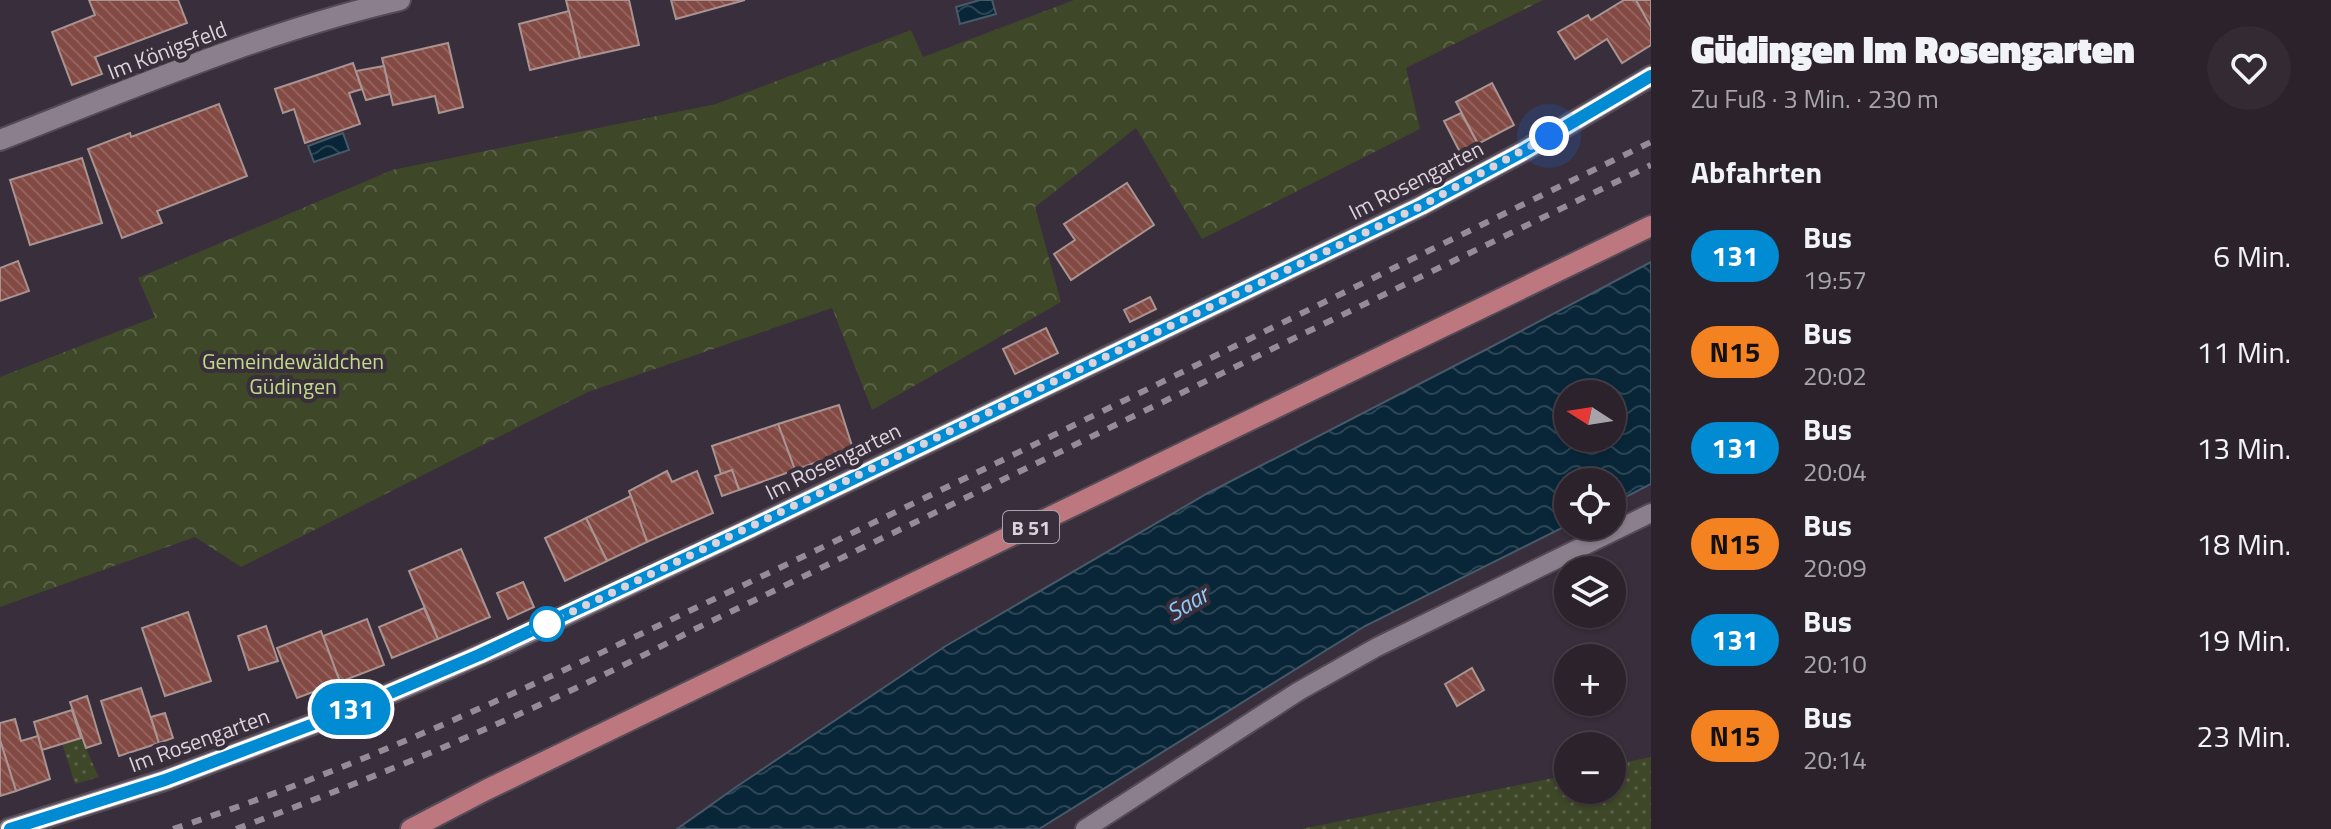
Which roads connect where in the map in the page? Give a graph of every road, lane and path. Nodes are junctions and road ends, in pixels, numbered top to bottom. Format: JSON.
{"nodes":[{"id":1,"x":400,"y":0,"type":"edge"},
{"id":2,"x":1651,"y":76,"type":"edge"},
{"id":3,"x":0,"y":140,"type":"edge"},
{"id":4,"x":1651,"y":226,"type":"edge"},
{"id":5,"x":1651,"y":513,"type":"edge"},
{"id":6,"x":9,"y":829,"type":"edge"},
{"id":7,"x":411,"y":829,"type":"edge"},
{"id":8,"x":1085,"y":829,"type":"edge"}],
"edges":[{"from":1,"to":3,"type":"street","name":"Im Königsfeld"},
{"from":2,"to":6,"type":"street","name":"Im Rosengarten"},
{"from":4,"to":7,"type":"main road","number":"B 51"},
{"from":5,"to":8,"type":"lane"}]}
